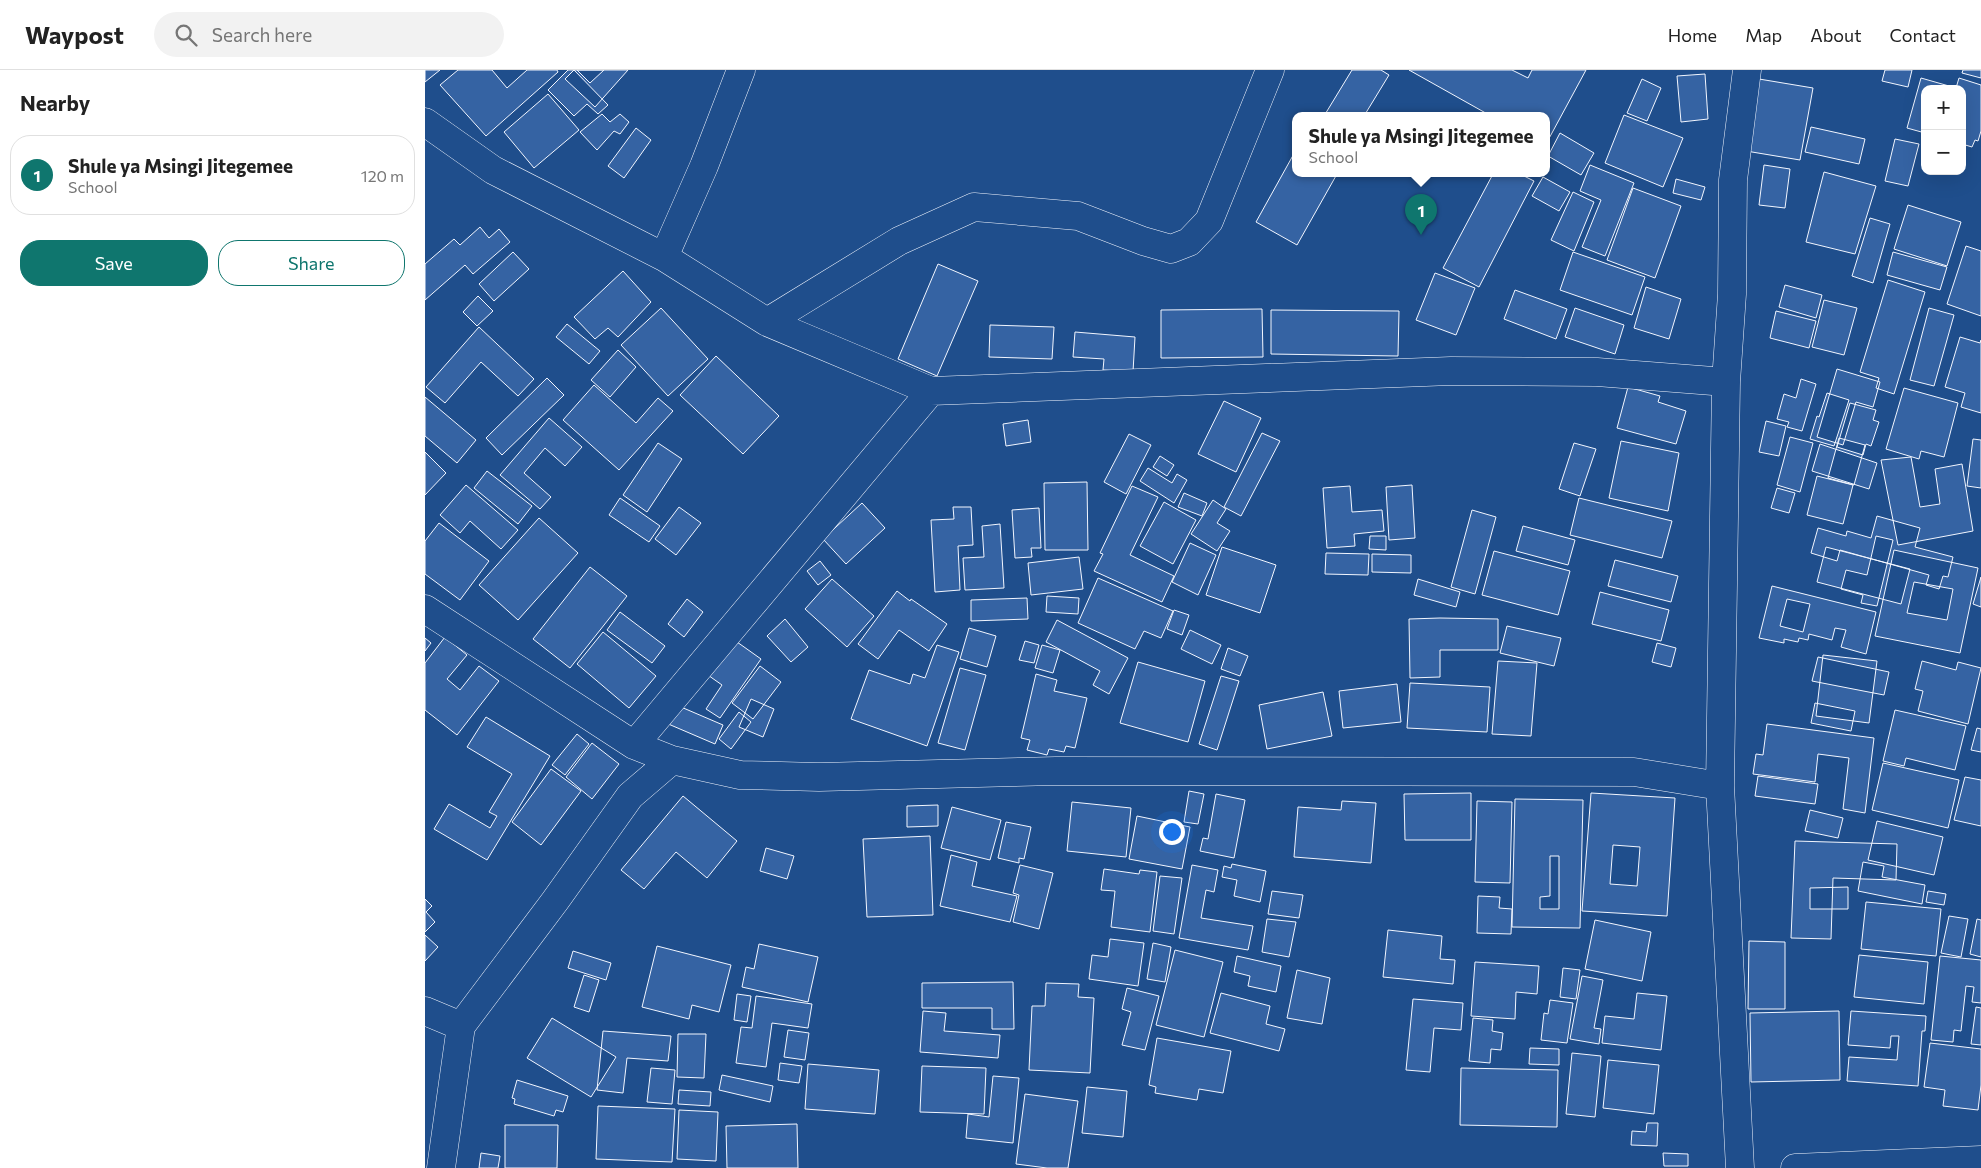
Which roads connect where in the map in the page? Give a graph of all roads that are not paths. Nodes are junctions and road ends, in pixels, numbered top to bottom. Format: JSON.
{"nodes":[{"id":1,"x":741,"y":70,"type":"edge"},
{"id":2,"x":1270,"y":70,"type":"edge"},
{"id":3,"x":1747,"y":70,"type":"edge"},
{"id":4,"x":425,"y":122,"type":"edge"},
{"id":5,"x":664,"y":257,"type":"junction"},
{"id":6,"x":767,"y":322,"type":"junction"},
{"id":7,"x":1726,"y":382,"type":"junction"},
{"id":8,"x":931,"y":391,"type":"junction"},
{"id":9,"x":425,"y":609,"type":"edge"},
{"id":10,"x":635,"y":745,"type":"junction"},
{"id":11,"x":671,"y":760,"type":"junction"},
{"id":12,"x":1720,"y":786,"type":"junction"},
{"id":13,"x":425,"y":1011,"type":"edge"},
{"id":14,"x":461,"y":1026,"type":"junction"},
{"id":15,"x":1981,"y":1160,"type":"edge"},
{"id":16,"x":441,"y":1168,"type":"edge"},
{"id":17,"x":1740,"y":1168,"type":"edge"},
{"id":18,"x":1795,"y":1168,"type":"edge"}],
"edges":[{"from":1,"to":5,"type":"street"},
{"from":2,"to":6,"type":"street"},
{"from":3,"to":7,"type":"street"},
{"from":4,"to":5,"type":"street"},
{"from":5,"to":6,"type":"street"},
{"from":6,"to":8,"type":"street"},
{"from":7,"to":8,"type":"street"},
{"from":7,"to":12,"type":"street"},
{"from":8,"to":10,"type":"street"},
{"from":9,"to":10,"type":"street"},
{"from":10,"to":11,"type":"street"},
{"from":11,"to":12,"type":"street"},
{"from":11,"to":14,"type":"street"},
{"from":12,"to":17,"type":"street"},
{"from":13,"to":14,"type":"street"},
{"from":14,"to":16,"type":"street"},
{"from":15,"to":18,"type":"street"}]}
